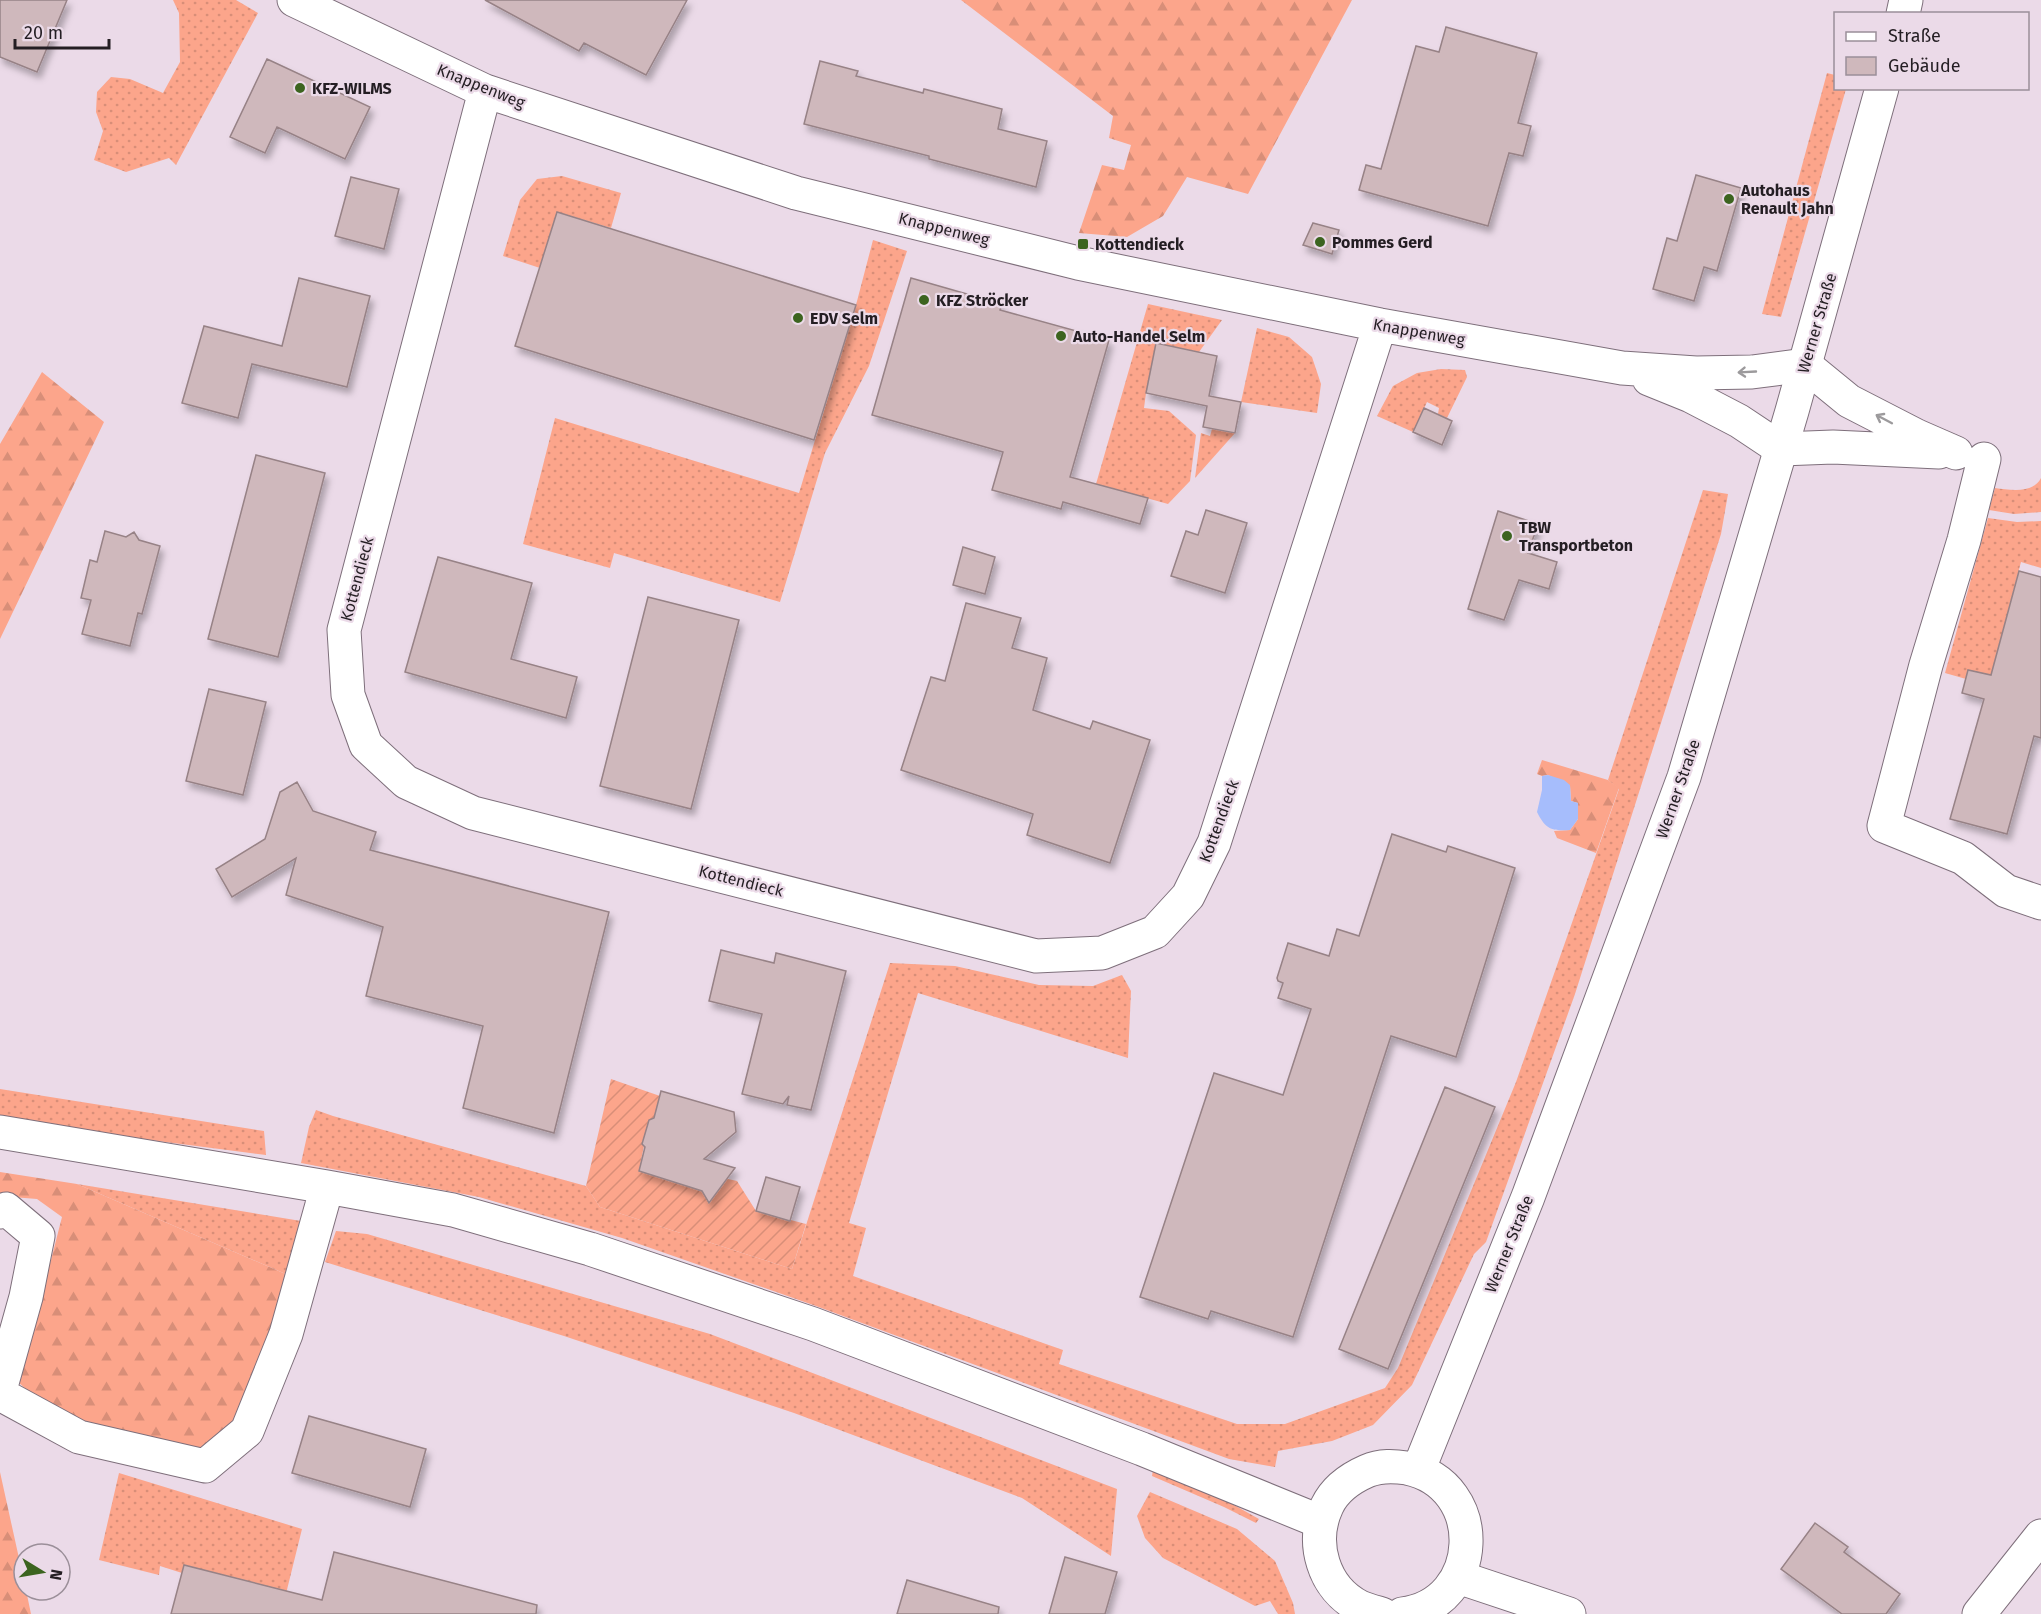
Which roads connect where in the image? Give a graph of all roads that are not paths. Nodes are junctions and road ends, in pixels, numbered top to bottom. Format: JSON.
{"nodes":[{"id":1,"x":294,"y":0,"type":"edge"},
{"id":2,"x":1881,"y":90,"type":"edge"},
{"id":3,"x":485,"y":91,"type":"junction"},
{"id":4,"x":1380,"y":325,"type":"junction"},
{"id":5,"x":1805,"y":365,"type":"junction"},
{"id":6,"x":1622,"y":368,"type":"junction"},
{"id":7,"x":1781,"y":449,"type":"junction"},
{"id":8,"x":1980,"y":457,"type":"junction"},
{"id":9,"x":2041,"y":903,"type":"edge"},
{"id":10,"x":0,"y":1132,"type":"edge"},
{"id":11,"x":327,"y":1187,"type":"junction"},
{"id":12,"x":0,"y":1212,"type":"edge"},
{"id":13,"x":0,"y":1392,"type":"edge"},
{"id":14,"x":1418,"y":1471,"type":"junction"},
{"id":15,"x":1321,"y":1522,"type":"junction"},
{"id":16,"x":2041,"y":1536,"type":"edge"},
{"id":17,"x":1458,"y":1576,"type":"junction"},
{"id":18,"x":1367,"y":1612,"type":"edge"},
{"id":19,"x":1402,"y":1614,"type":"edge"},
{"id":20,"x":1569,"y":1614,"type":"edge"},
{"id":21,"x":1979,"y":1614,"type":"edge"}],
"edges":[{"from":1,"to":3,"type":"street","name":"Knappenweg"},
{"from":2,"to":5,"type":"street","name":"Werner Straße"},
{"from":3,"to":4,"type":"street","name":"Knappenweg"},
{"from":3,"to":4,"type":"street","name":"Kottendieck"},
{"from":4,"to":6,"type":"street","name":"Knappenweg"},
{"from":5,"to":6,"type":"street","name":"Knappenweg","one_way":true},
{"from":5,"to":7,"type":"street","name":"Werner Straße"},
{"from":8,"to":5,"type":"street","one_way":true},
{"from":6,"to":7,"type":"street","name":"Knappenweg"},
{"from":7,"to":8,"type":"street"},
{"from":7,"to":14,"type":"street","name":"Werner Straße"},
{"from":8,"to":9,"type":"street"},
{"from":10,"to":11,"type":"street"},
{"from":11,"to":13,"type":"street"},
{"from":11,"to":15,"type":"street"},
{"from":12,"to":13,"type":"street"},
{"from":14,"to":15,"type":"street"},
{"from":14,"to":17,"type":"street"},
{"from":15,"to":18,"type":"street"},
{"from":16,"to":21,"type":"street"},
{"from":17,"to":19,"type":"street"},
{"from":17,"to":20,"type":"street"}]}
